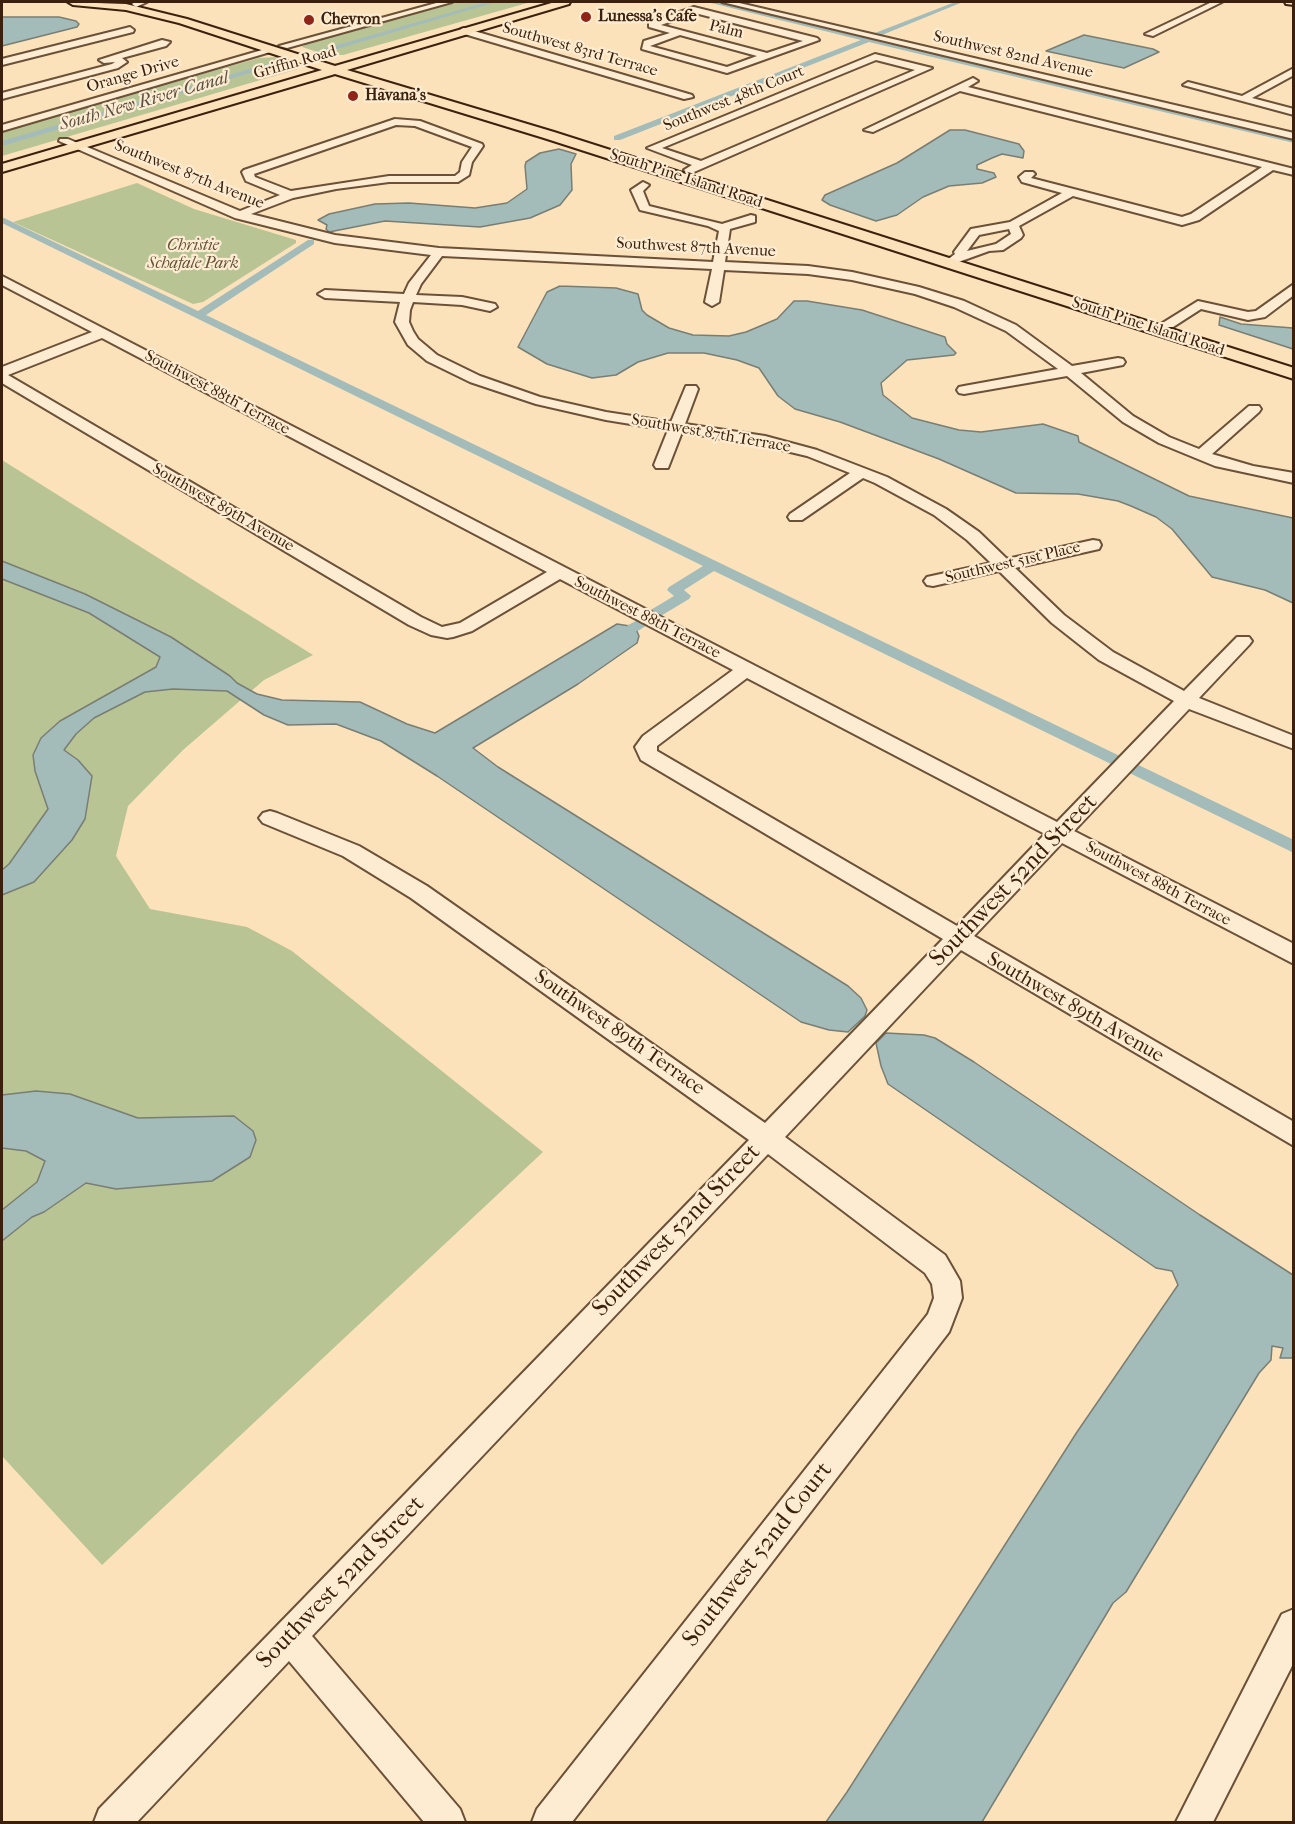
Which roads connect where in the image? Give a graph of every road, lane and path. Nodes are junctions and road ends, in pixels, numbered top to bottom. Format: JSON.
{"nodes":[{"id":1,"x":73,"y":2,"type":"edge"},
{"id":2,"x":111,"y":2,"type":"edge"},
{"id":3,"x":442,"y":2,"type":"edge"},
{"id":4,"x":541,"y":2,"type":"edge"},
{"id":5,"x":565,"y":2,"type":"edge"},
{"id":6,"x":726,"y":2,"type":"edge"},
{"id":7,"x":1226,"y":2,"type":"edge"},
{"id":8,"x":137,"y":3,"type":"edge"},
{"id":9,"x":1213,"y":6,"type":"edge"},
{"id":10,"x":170,"y":10,"type":"junction"},
{"id":11,"x":158,"y":14,"type":"junction"},
{"id":12,"x":114,"y":24,"type":"dead end"},
{"id":13,"x":130,"y":30,"type":"junction"},
{"id":14,"x":841,"y":30,"type":"junction"},
{"id":15,"x":464,"y":32,"type":"junction"},
{"id":16,"x":141,"y":33,"type":"dead end"},
{"id":17,"x":678,"y":33,"type":"junction"},
{"id":18,"x":1150,"y":34,"type":"dead end"},
{"id":19,"x":152,"y":37,"type":"dead end"},
{"id":20,"x":812,"y":40,"type":"junction"},
{"id":21,"x":280,"y":50,"type":"junction"},
{"id":22,"x":766,"y":56,"type":"junction"},
{"id":23,"x":3,"y":62,"type":"edge"},
{"id":24,"x":940,"y":63,"type":"dead end"},
{"id":25,"x":326,"y":64,"type":"junction"},
{"id":26,"x":348,"y":66,"type":"junction"},
{"id":27,"x":925,"y":69,"type":"junction"},
{"id":28,"x":1293,"y":72,"type":"edge"},
{"id":29,"x":981,"y":78,"type":"dead end"},
{"id":30,"x":56,"y":82,"type":"junction"},
{"id":31,"x":1188,"y":85,"type":"dead end"},
{"id":32,"x":960,"y":87,"type":"junction"},
{"id":33,"x":18,"y":92,"type":"junction"},
{"id":34,"x":2,"y":96,"type":"edge"},
{"id":35,"x":688,"y":97,"type":"dead end"},
{"id":36,"x":1243,"y":99,"type":"junction"},
{"id":37,"x":62,"y":110,"type":"junction"},
{"id":38,"x":1293,"y":112,"type":"edge"},
{"id":39,"x":2,"y":128,"type":"edge"},
{"id":40,"x":887,"y":135,"type":"dead end"},
{"id":41,"x":1293,"y":136,"type":"edge"},
{"id":42,"x":70,"y":144,"type":"junction"},
{"id":43,"x":2,"y":159,"type":"edge"},
{"id":44,"x":702,"y":165,"type":"junction"},
{"id":45,"x":1271,"y":166,"type":"junction"},
{"id":46,"x":2,"y":168,"type":"edge"},
{"id":47,"x":688,"y":171,"type":"junction"},
{"id":48,"x":1293,"y":172,"type":"edge"},
{"id":49,"x":1029,"y":174,"type":"dead end"},
{"id":50,"x":643,"y":185,"type":"dead end"},
{"id":51,"x":1070,"y":193,"type":"junction"},
{"id":52,"x":290,"y":195,"type":"junction"},
{"id":53,"x":764,"y":200,"type":"junction"},
{"id":54,"x":644,"y":207,"type":"junction"},
{"id":55,"x":631,"y":213,"type":"dead end"},
{"id":56,"x":239,"y":215,"type":"junction"},
{"id":57,"x":751,"y":219,"type":"dead end"},
{"id":58,"x":723,"y":227,"type":"junction"},
{"id":59,"x":1010,"y":232,"type":"junction"},
{"id":60,"x":438,"y":252,"type":"junction"},
{"id":61,"x":956,"y":258,"type":"junction"},
{"id":62,"x":719,"y":265,"type":"junction"},
{"id":63,"x":2,"y":280,"type":"edge"},
{"id":64,"x":1293,"y":288,"type":"edge"},
{"id":65,"x":325,"y":294,"type":"dead end"},
{"id":66,"x":406,"y":298,"type":"junction"},
{"id":67,"x":712,"y":302,"type":"dead end"},
{"id":68,"x":490,"y":307,"type":"dead end"},
{"id":69,"x":1168,"y":324,"type":"junction"},
{"id":70,"x":102,"y":333,"type":"junction"},
{"id":71,"x":1118,"y":362,"type":"dead end"},
{"id":72,"x":1293,"y":364,"type":"edge"},
{"id":73,"x":1070,"y":371,"type":"junction"},
{"id":74,"x":2,"y":372,"type":"edge"},
{"id":75,"x":1293,"y":374,"type":"edge"},
{"id":76,"x":2,"y":377,"type":"edge"},
{"id":77,"x":691,"y":389,"type":"dead end"},
{"id":78,"x":964,"y":390,"type":"dead end"},
{"id":79,"x":1254,"y":409,"type":"dead end"},
{"id":80,"x":676,"y":427,"type":"junction"},
{"id":81,"x":1200,"y":456,"type":"junction"},
{"id":82,"x":662,"y":465,"type":"dead end"},
{"id":83,"x":862,"y":472,"type":"junction"},
{"id":84,"x":1293,"y":478,"type":"edge"},
{"id":85,"x":796,"y":517,"type":"dead end"},
{"id":86,"x":1093,"y":545,"type":"dead end"},
{"id":87,"x":1004,"y":566,"type":"junction"},
{"id":88,"x":559,"y":572,"type":"junction"},
{"id":89,"x":933,"y":581,"type":"dead end"},
{"id":90,"x":1243,"y":641,"type":"dead end"},
{"id":91,"x":747,"y":669,"type":"junction"},
{"id":92,"x":1186,"y":700,"type":"junction"},
{"id":93,"x":1293,"y":743,"type":"edge"},
{"id":94,"x":270,"y":818,"type":"dead end"},
{"id":95,"x":1060,"y":833,"type":"junction"},
{"id":96,"x":958,"y":939,"type":"junction"},
{"id":97,"x":1293,"y":955,"type":"edge"},
{"id":98,"x":1293,"y":1135,"type":"edge"},
{"id":99,"x":766,"y":1138,"type":"junction"},
{"id":100,"x":946,"y":1281,"type":"joint"},
{"id":101,"x":1293,"y":1626,"type":"edge"},
{"id":102,"x":290,"y":1636,"type":"junction"},
{"id":103,"x":112,"y":1822,"type":"edge"},
{"id":104,"x":447,"y":1822,"type":"edge"},
{"id":105,"x":550,"y":1822,"type":"edge"},
{"id":106,"x":1194,"y":1822,"type":"edge"}],
"edges":[{"from":1,"to":11,"type":"main road","name":"South Pine Island Road"},
{"from":2,"to":8,"type":"main road","name":"South Pine Island Road"},
{"from":3,"to":21,"type":"street","name":"Orange Drive"},
{"from":4,"to":25,"type":"main road","name":"Griffin Road"},
{"from":5,"to":15,"type":"main road","name":"Griffin Road"},
{"from":6,"to":14,"type":"street","name":"Southwest 82nd Avenue"},
{"from":7,"to":9,"type":"street"},
{"from":8,"to":10,"type":"main road","name":"South Pine Island Road"},
{"from":9,"to":18,"type":"street"},
{"from":10,"to":11,"type":"main road"},
{"from":10,"to":21,"type":"main road","name":"South Pine Island Road"},
{"from":11,"to":21,"type":"main road","name":"South Pine Island Road"},
{"from":12,"to":13,"type":"street"},
{"from":13,"to":16,"type":"street"},
{"from":13,"to":23,"type":"street"},
{"from":14,"to":20,"type":"street"},
{"from":14,"to":41,"type":"street","name":"Southwest 82nd Avenue"},
{"from":15,"to":26,"type":"main road","name":"Griffin Road"},
{"from":15,"to":35,"type":"street","name":"Southwest 83rd Terrace"},
{"from":17,"to":20,"type":"street","name":"Palm"},
{"from":17,"to":22,"type":"street","name":"Palm"},
{"from":17,"to":22,"type":"street"},
{"from":19,"to":30,"type":"street"},
{"from":20,"to":22,"type":"street"},
{"from":21,"to":25,"type":"main road","name":"South Pine Island Road"},
{"from":21,"to":25,"type":"main road","name":"South Pine Island Road"},
{"from":21,"to":37,"type":"street","name":"Orange Drive"},
{"from":23,"to":30,"type":"street"},
{"from":24,"to":27,"type":"street"},
{"from":25,"to":26,"type":"main road","name":"South Pine Island Road"},
{"from":25,"to":42,"type":"main road","name":"Griffin Road"},
{"from":25,"to":53,"type":"main road","name":"South Pine Island Road"},
{"from":26,"to":47,"type":"main road","name":"South Pine Island Road"},
{"from":27,"to":44,"type":"street"},
{"from":27,"to":44,"type":"street","name":"Southwest 48th Court"},
{"from":28,"to":36,"type":"street"},
{"from":29,"to":32,"type":"street"},
{"from":30,"to":33,"type":"street"},
{"from":31,"to":36,"type":"street"},
{"from":32,"to":40,"type":"street"},
{"from":32,"to":45,"type":"street"},
{"from":33,"to":34,"type":"street"},
{"from":33,"to":37,"type":"street"},
{"from":36,"to":38,"type":"street"},
{"from":37,"to":39,"type":"street","name":"Orange Drive"},
{"from":42,"to":43,"type":"main road","name":"Griffin Road"},
{"from":42,"to":46,"type":"main road","name":"Griffin Road"},
{"from":42,"to":56,"type":"street","name":"Southwest 87th Avenue"},
{"from":44,"to":47,"type":"street"},
{"from":45,"to":48,"type":"street"},
{"from":45,"to":51,"type":"street"},
{"from":47,"to":53,"type":"main road","name":"South Pine Island Road"},
{"from":49,"to":51,"type":"street"},
{"from":50,"to":54,"type":"street"},
{"from":51,"to":59,"type":"street"},
{"from":52,"to":52,"type":"street"},
{"from":52,"to":56,"type":"street"},
{"from":53,"to":61,"type":"main road","name":"South Pine Island Road"},
{"from":54,"to":55,"type":"street"},
{"from":54,"to":58,"type":"street"},
{"from":56,"to":60,"type":"street","name":"Southwest 87th Avenue"},
{"from":57,"to":58,"type":"street"},
{"from":58,"to":62,"type":"street"},
{"from":59,"to":61,"type":"street"},
{"from":59,"to":61,"type":"street"},
{"from":60,"to":62,"type":"street","name":"Southwest 87th Avenue"},
{"from":60,"to":66,"type":"street"},
{"from":61,"to":69,"type":"main road","name":"South Pine Island Road"},
{"from":61,"to":75,"type":"main road","name":"South Pine Island Road"},
{"from":62,"to":67,"type":"street"},
{"from":62,"to":73,"type":"street","name":"Southwest 87th Avenue"},
{"from":63,"to":70,"type":"street","name":"Southwest 88th Terrace"},
{"from":64,"to":69,"type":"street"},
{"from":65,"to":66,"type":"street"},
{"from":66,"to":68,"type":"street"},
{"from":66,"to":80,"type":"street","name":"Southwest 87th Terrace"},
{"from":69,"to":72,"type":"main road","name":"South Pine Island Road"},
{"from":70,"to":74,"type":"street"},
{"from":70,"to":88,"type":"street","name":"Southwest 88th Terrace"},
{"from":71,"to":73,"type":"street"},
{"from":73,"to":78,"type":"street"},
{"from":73,"to":81,"type":"street","name":"Southwest 87th Avenue"},
{"from":76,"to":88,"type":"street","name":"Southwest 89th Avenue"},
{"from":77,"to":80,"type":"street"},
{"from":79,"to":81,"type":"street"},
{"from":80,"to":82,"type":"street"},
{"from":80,"to":83,"type":"street","name":"Southwest 87th Terrace"},
{"from":81,"to":84,"type":"street","name":"Southwest 87th Avenue"},
{"from":83,"to":85,"type":"street"},
{"from":83,"to":87,"type":"street","name":"Southwest 87th Terrace"},
{"from":86,"to":87,"type":"street","name":"Southwest 51st Place"},
{"from":87,"to":89,"type":"street","name":"Southwest 51st Place"},
{"from":87,"to":92,"type":"street","name":"Southwest 87th Terrace"},
{"from":88,"to":91,"type":"street","name":"Southwest 88th Terrace"},
{"from":90,"to":92,"type":"street","name":"Southwest 52nd Street"},
{"from":91,"to":95,"type":"street","name":"Southwest 88th Terrace"},
{"from":91,"to":96,"type":"street","name":"Southwest 89th Avenue"},
{"from":92,"to":93,"type":"street","name":"Southwest 87th Terrace"},
{"from":92,"to":95,"type":"street","name":"Southwest 52nd Street"},
{"from":94,"to":99,"type":"street","name":"Southwest 89th Terrace"},
{"from":95,"to":96,"type":"street","name":"Southwest 52nd Street"},
{"from":95,"to":97,"type":"street","name":"Southwest 88th Terrace"},
{"from":96,"to":98,"type":"street","name":"Southwest 89th Avenue"},
{"from":96,"to":99,"type":"street","name":"Southwest 52nd Street"},
{"from":99,"to":100,"type":"street","name":"Southwest 89th Terrace"},
{"from":99,"to":102,"type":"street","name":"Southwest 52nd Street"},
{"from":100,"to":105,"type":"street","name":"Southwest 52nd Court"},
{"from":101,"to":106,"type":"street"},
{"from":102,"to":103,"type":"street","name":"Southwest 52nd Street"},
{"from":102,"to":104,"type":"street"}]}
